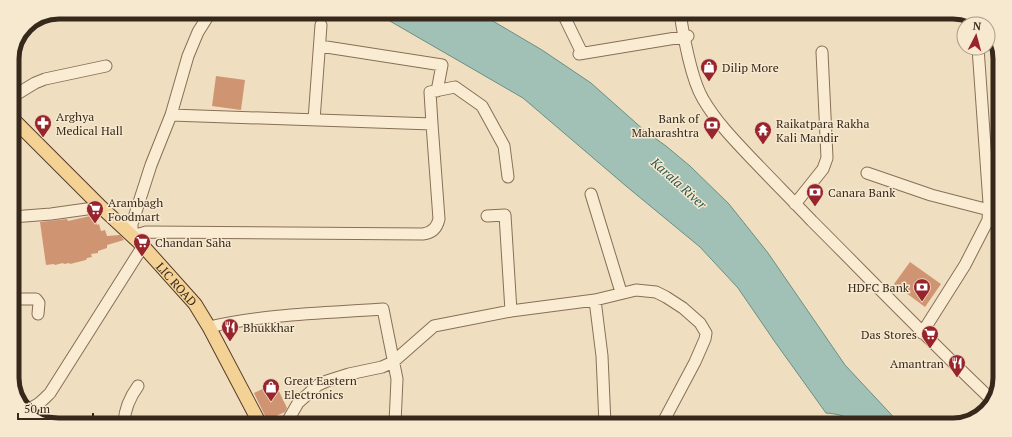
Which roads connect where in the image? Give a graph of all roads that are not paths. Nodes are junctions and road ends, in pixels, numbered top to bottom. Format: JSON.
{"nodes":[{"id":1,"x":206,"y":19,"type":"edge"},
{"id":2,"x":565,"y":19,"type":"edge"},
{"id":3,"x":681,"y":19,"type":"edge"},
{"id":4,"x":684,"y":19,"type":"edge"},
{"id":5,"x":321,"y":24,"type":"dead end"},
{"id":6,"x":686,"y":37,"type":"junction"},
{"id":7,"x":320,"y":46,"type":"junction"},
{"id":8,"x":822,"y":52,"type":"dead end"},
{"id":9,"x":979,"y":56,"type":"edge"},
{"id":10,"x":106,"y":66,"type":"dead end"},
{"id":11,"x":437,"y":91,"type":"junction"},
{"id":12,"x":19,"y":93,"type":"edge"},
{"id":13,"x":171,"y":115,"type":"junction"},
{"id":14,"x":314,"y":120,"type":"junction"},
{"id":15,"x":432,"y":124,"type":"junction"},
{"id":16,"x":19,"y":125,"type":"edge"},
{"id":17,"x":867,"y":173,"type":"dead end"},
{"id":18,"x":508,"y":177,"type":"dead end"},
{"id":19,"x":591,"y":194,"type":"dead end"},
{"id":20,"x":797,"y":201,"type":"junction"},
{"id":21,"x":101,"y":207,"type":"junction"},
{"id":22,"x":989,"y":210,"type":"junction"},
{"id":23,"x":19,"y":216,"type":"edge"},
{"id":24,"x":487,"y":216,"type":"dead end"},
{"id":25,"x":132,"y":236,"type":"junction"},
{"id":26,"x":143,"y":246,"type":"junction"},
{"id":27,"x":621,"y":292,"type":"junction"},
{"id":28,"x":19,"y":299,"type":"edge"},
{"id":29,"x":595,"y":300,"type":"junction"},
{"id":30,"x":512,"y":310,"type":"junction"},
{"id":31,"x":38,"y":314,"type":"dead end"},
{"id":32,"x":209,"y":327,"type":"junction"},
{"id":33,"x":924,"y":330,"type":"junction"},
{"id":34,"x":393,"y":362,"type":"junction"},
{"id":35,"x":138,"y":386,"type":"dead end"},
{"id":36,"x":991,"y":390,"type":"edge"},
{"id":37,"x":989,"y":396,"type":"edge"},
{"id":38,"x":32,"y":407,"type":"edge"},
{"id":39,"x":124,"y":418,"type":"edge"},
{"id":40,"x":257,"y":418,"type":"edge"},
{"id":41,"x":290,"y":418,"type":"edge"},
{"id":42,"x":395,"y":418,"type":"edge"},
{"id":43,"x":605,"y":418,"type":"edge"},
{"id":44,"x":665,"y":418,"type":"edge"}],
"edges":[{"from":1,"to":13,"type":"street"},
{"from":2,"to":6,"type":"street"},
{"from":3,"to":6,"type":"street"},
{"from":4,"to":6,"type":"street"},
{"from":5,"to":7,"type":"street"},
{"from":6,"to":20,"type":"street"},
{"from":7,"to":11,"type":"street"},
{"from":7,"to":14,"type":"street"},
{"from":8,"to":20,"type":"street"},
{"from":9,"to":22,"type":"street"},
{"from":10,"to":12,"type":"street"},
{"from":11,"to":15,"type":"street"},
{"from":11,"to":18,"type":"street"},
{"from":13,"to":14,"type":"street"},
{"from":13,"to":25,"type":"street"},
{"from":14,"to":15,"type":"street"},
{"from":15,"to":25,"type":"street"},
{"from":16,"to":21,"type":"main road","name":"LIC ROAD"},
{"from":17,"to":22,"type":"street"},
{"from":19,"to":27,"type":"street"},
{"from":20,"to":33,"type":"street"},
{"from":21,"to":23,"type":"street"},
{"from":21,"to":25,"type":"main road","name":"LIC ROAD"},
{"from":22,"to":33,"type":"street"},
{"from":24,"to":30,"type":"street"},
{"from":25,"to":26,"type":"main road","name":"LIC ROAD"},
{"from":26,"to":32,"type":"main road","name":"LIC ROAD"},
{"from":26,"to":38,"type":"street"},
{"from":27,"to":29,"type":"street"},
{"from":27,"to":44,"type":"street"},
{"from":28,"to":31,"type":"street"},
{"from":29,"to":30,"type":"street"},
{"from":29,"to":43,"type":"street"},
{"from":30,"to":34,"type":"street"},
{"from":32,"to":34,"type":"street"},
{"from":32,"to":40,"type":"main road","name":"LIC ROAD"},
{"from":33,"to":36,"type":"street"},
{"from":33,"to":37,"type":"street"},
{"from":34,"to":41,"type":"street"},
{"from":34,"to":42,"type":"street"},
{"from":35,"to":39,"type":"street"}]}
